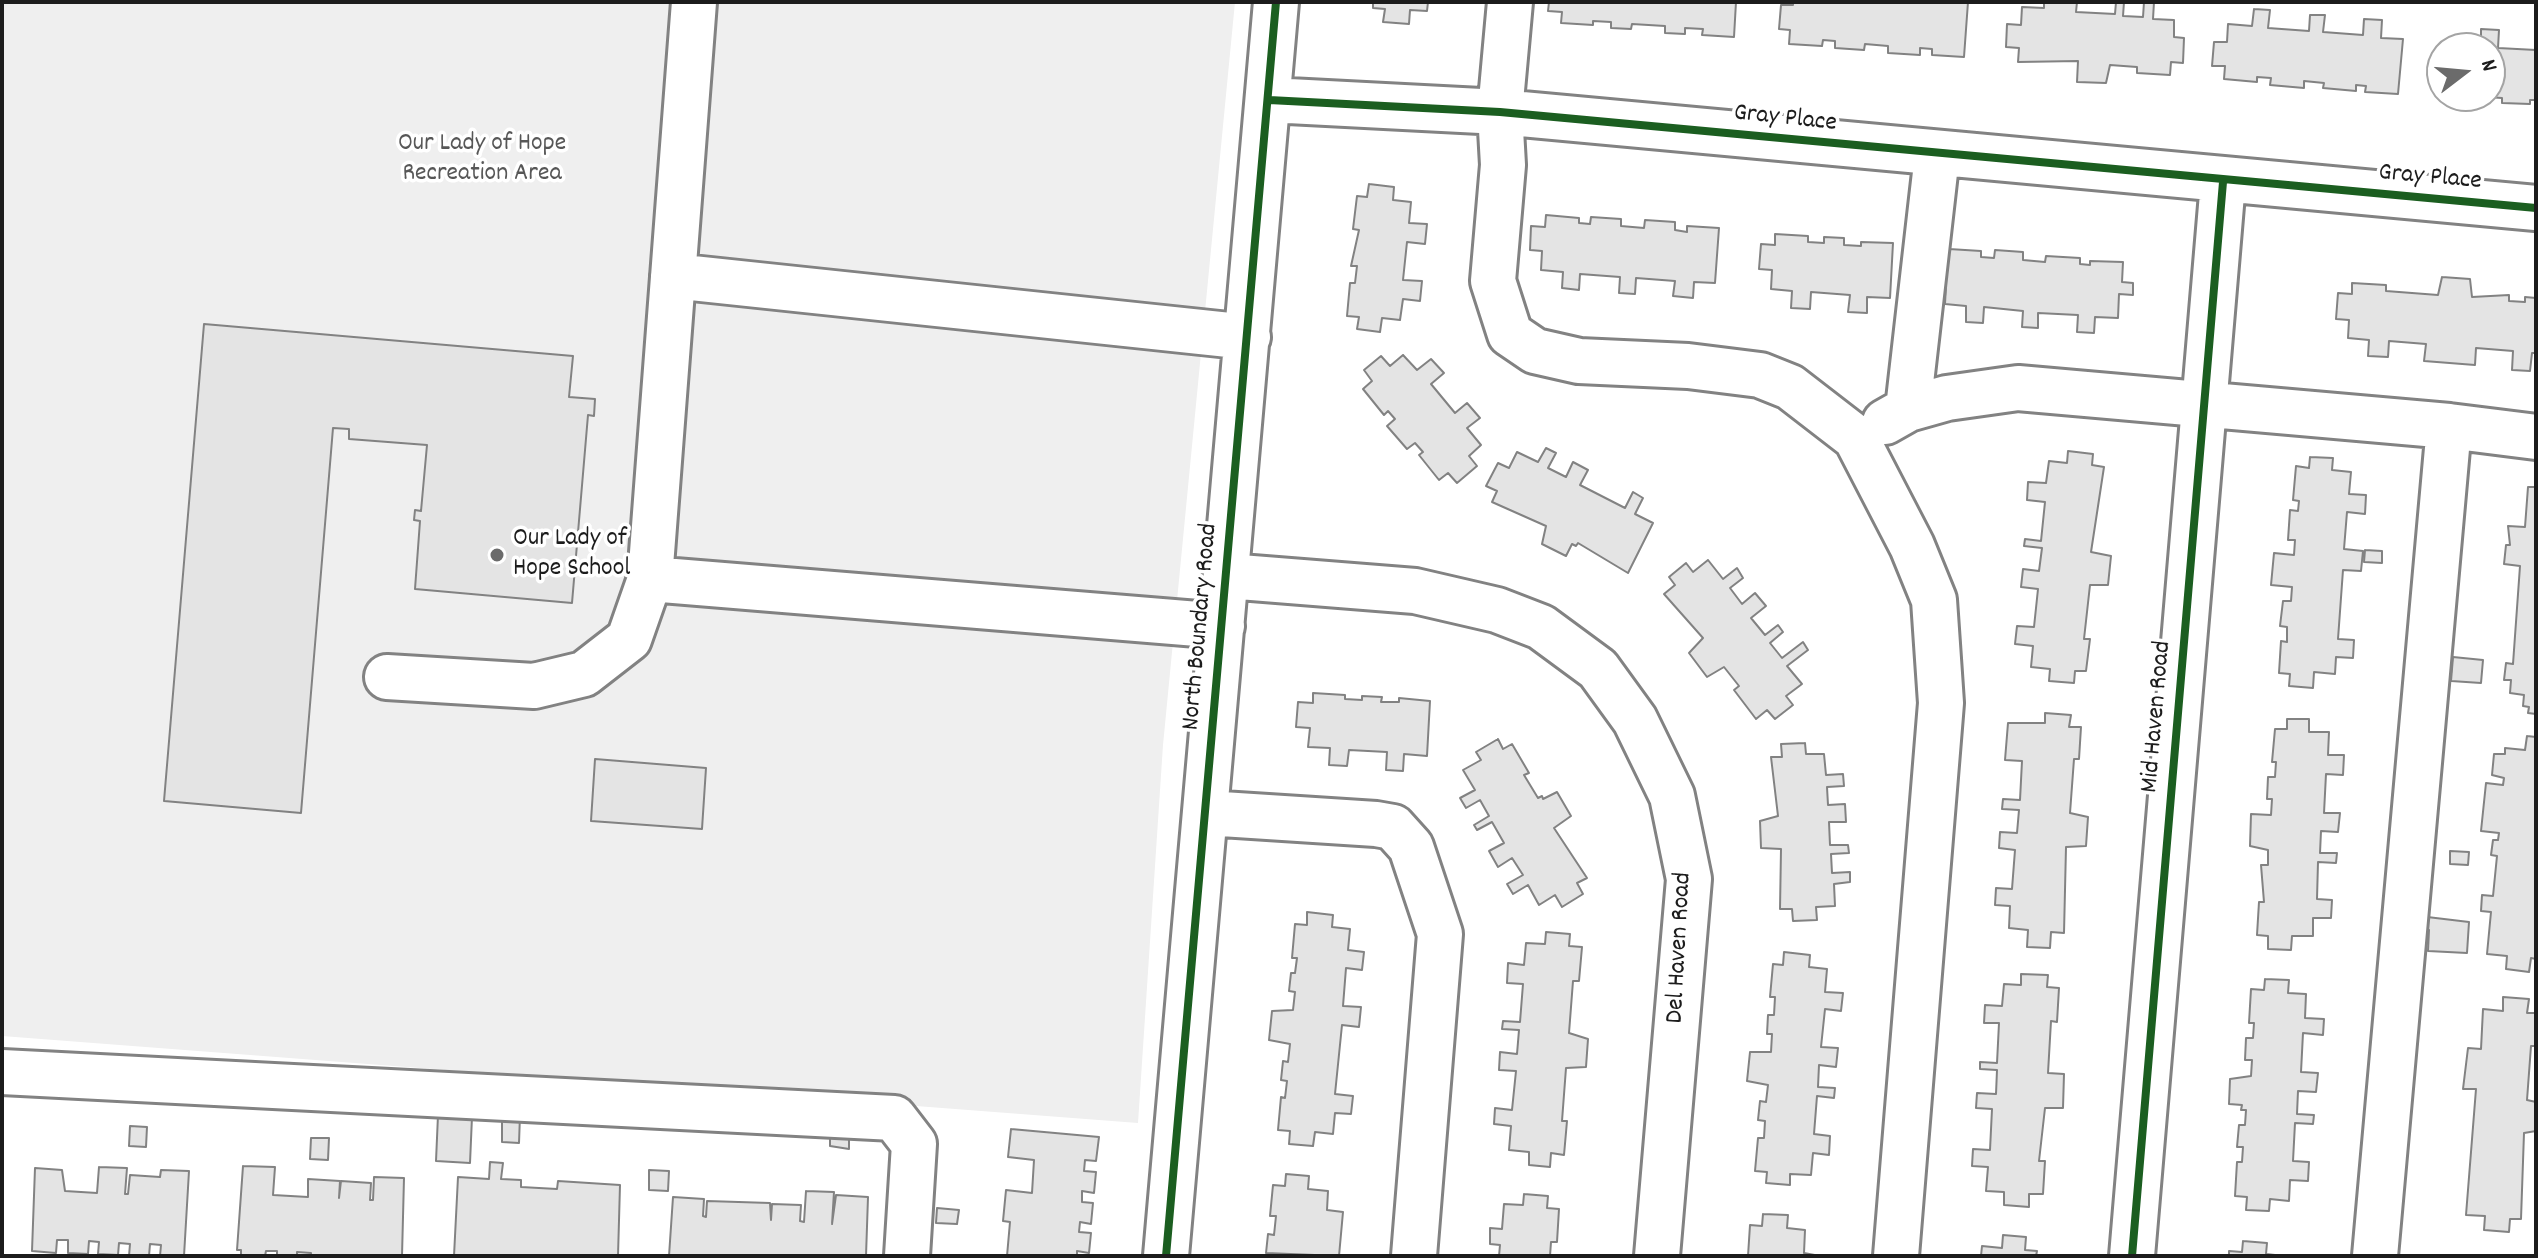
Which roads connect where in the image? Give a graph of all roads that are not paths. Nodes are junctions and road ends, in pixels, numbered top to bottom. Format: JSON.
{"nodes":[{"id":1,"x":694,"y":2,"type":"edge"},
{"id":2,"x":1276,"y":2,"type":"edge"},
{"id":3,"x":1510,"y":2,"type":"edge"},
{"id":4,"x":1269,"y":100,"type":"junction"},
{"id":5,"x":1500,"y":112,"type":"junction"},
{"id":6,"x":1937,"y":155,"type":"junction"},
{"id":7,"x":2223,"y":182,"type":"junction"},
{"id":8,"x":2536,"y":208,"type":"edge"},
{"id":9,"x":673,"y":276,"type":"junction"},
{"id":10,"x":1248,"y":337,"type":"junction"},
{"id":11,"x":2206,"y":405,"type":"junction"},
{"id":12,"x":1908,"y":409,"type":"junction"},
{"id":13,"x":2449,"y":426,"type":"junction"},
{"id":14,"x":2536,"y":437,"type":"edge"},
{"id":15,"x":1856,"y":438,"type":"junction"},
{"id":16,"x":1227,"y":576,"type":"junction"},
{"id":17,"x":650,"y":579,"type":"junction"},
{"id":18,"x":1222,"y":626,"type":"junction"},
{"id":19,"x":387,"y":677,"type":"dead end"},
{"id":20,"x":1206,"y":813,"type":"junction"},
{"id":21,"x":2,"y":1072,"type":"edge"},
{"id":22,"x":907,"y":1256,"type":"edge"},
{"id":23,"x":1166,"y":1256,"type":"edge"},
{"id":24,"x":1414,"y":1256,"type":"edge"},
{"id":25,"x":1657,"y":1256,"type":"edge"},
{"id":26,"x":1896,"y":1256,"type":"edge"},
{"id":27,"x":2132,"y":1256,"type":"edge"},
{"id":28,"x":2375,"y":1256,"type":"edge"}],
"edges":[{"from":1,"to":9,"type":"street"},
{"from":2,"to":4,"type":"street","name":"North Boundary Road"},
{"from":3,"to":5,"type":"street"},
{"from":4,"to":5,"type":"street","name":"Gray Place"},
{"from":4,"to":10,"type":"street","name":"North Boundary Road"},
{"from":5,"to":6,"type":"street","name":"Gray Place"},
{"from":5,"to":15,"type":"street"},
{"from":6,"to":7,"type":"street","name":"Gray Place"},
{"from":6,"to":12,"type":"street"},
{"from":7,"to":8,"type":"street","name":"Gray Place"},
{"from":7,"to":11,"type":"street","name":"Mid Haven Road"},
{"from":9,"to":10,"type":"street"},
{"from":9,"to":17,"type":"street"},
{"from":10,"to":16,"type":"street","name":"North Boundary Road"},
{"from":11,"to":12,"type":"street"},
{"from":11,"to":13,"type":"street"},
{"from":11,"to":27,"type":"street","name":"Mid Haven Road"},
{"from":12,"to":15,"type":"street"},
{"from":13,"to":14,"type":"street"},
{"from":13,"to":28,"type":"street"},
{"from":15,"to":26,"type":"street"},
{"from":16,"to":18,"type":"street","name":"North Boundary Road"},
{"from":16,"to":25,"type":"street","name":"Del Haven Road"},
{"from":17,"to":18,"type":"street"},
{"from":17,"to":19,"type":"street"},
{"from":18,"to":20,"type":"street","name":"North Boundary Road"},
{"from":20,"to":23,"type":"street","name":"North Boundary Road"},
{"from":20,"to":24,"type":"street"},
{"from":21,"to":22,"type":"street"}]}
